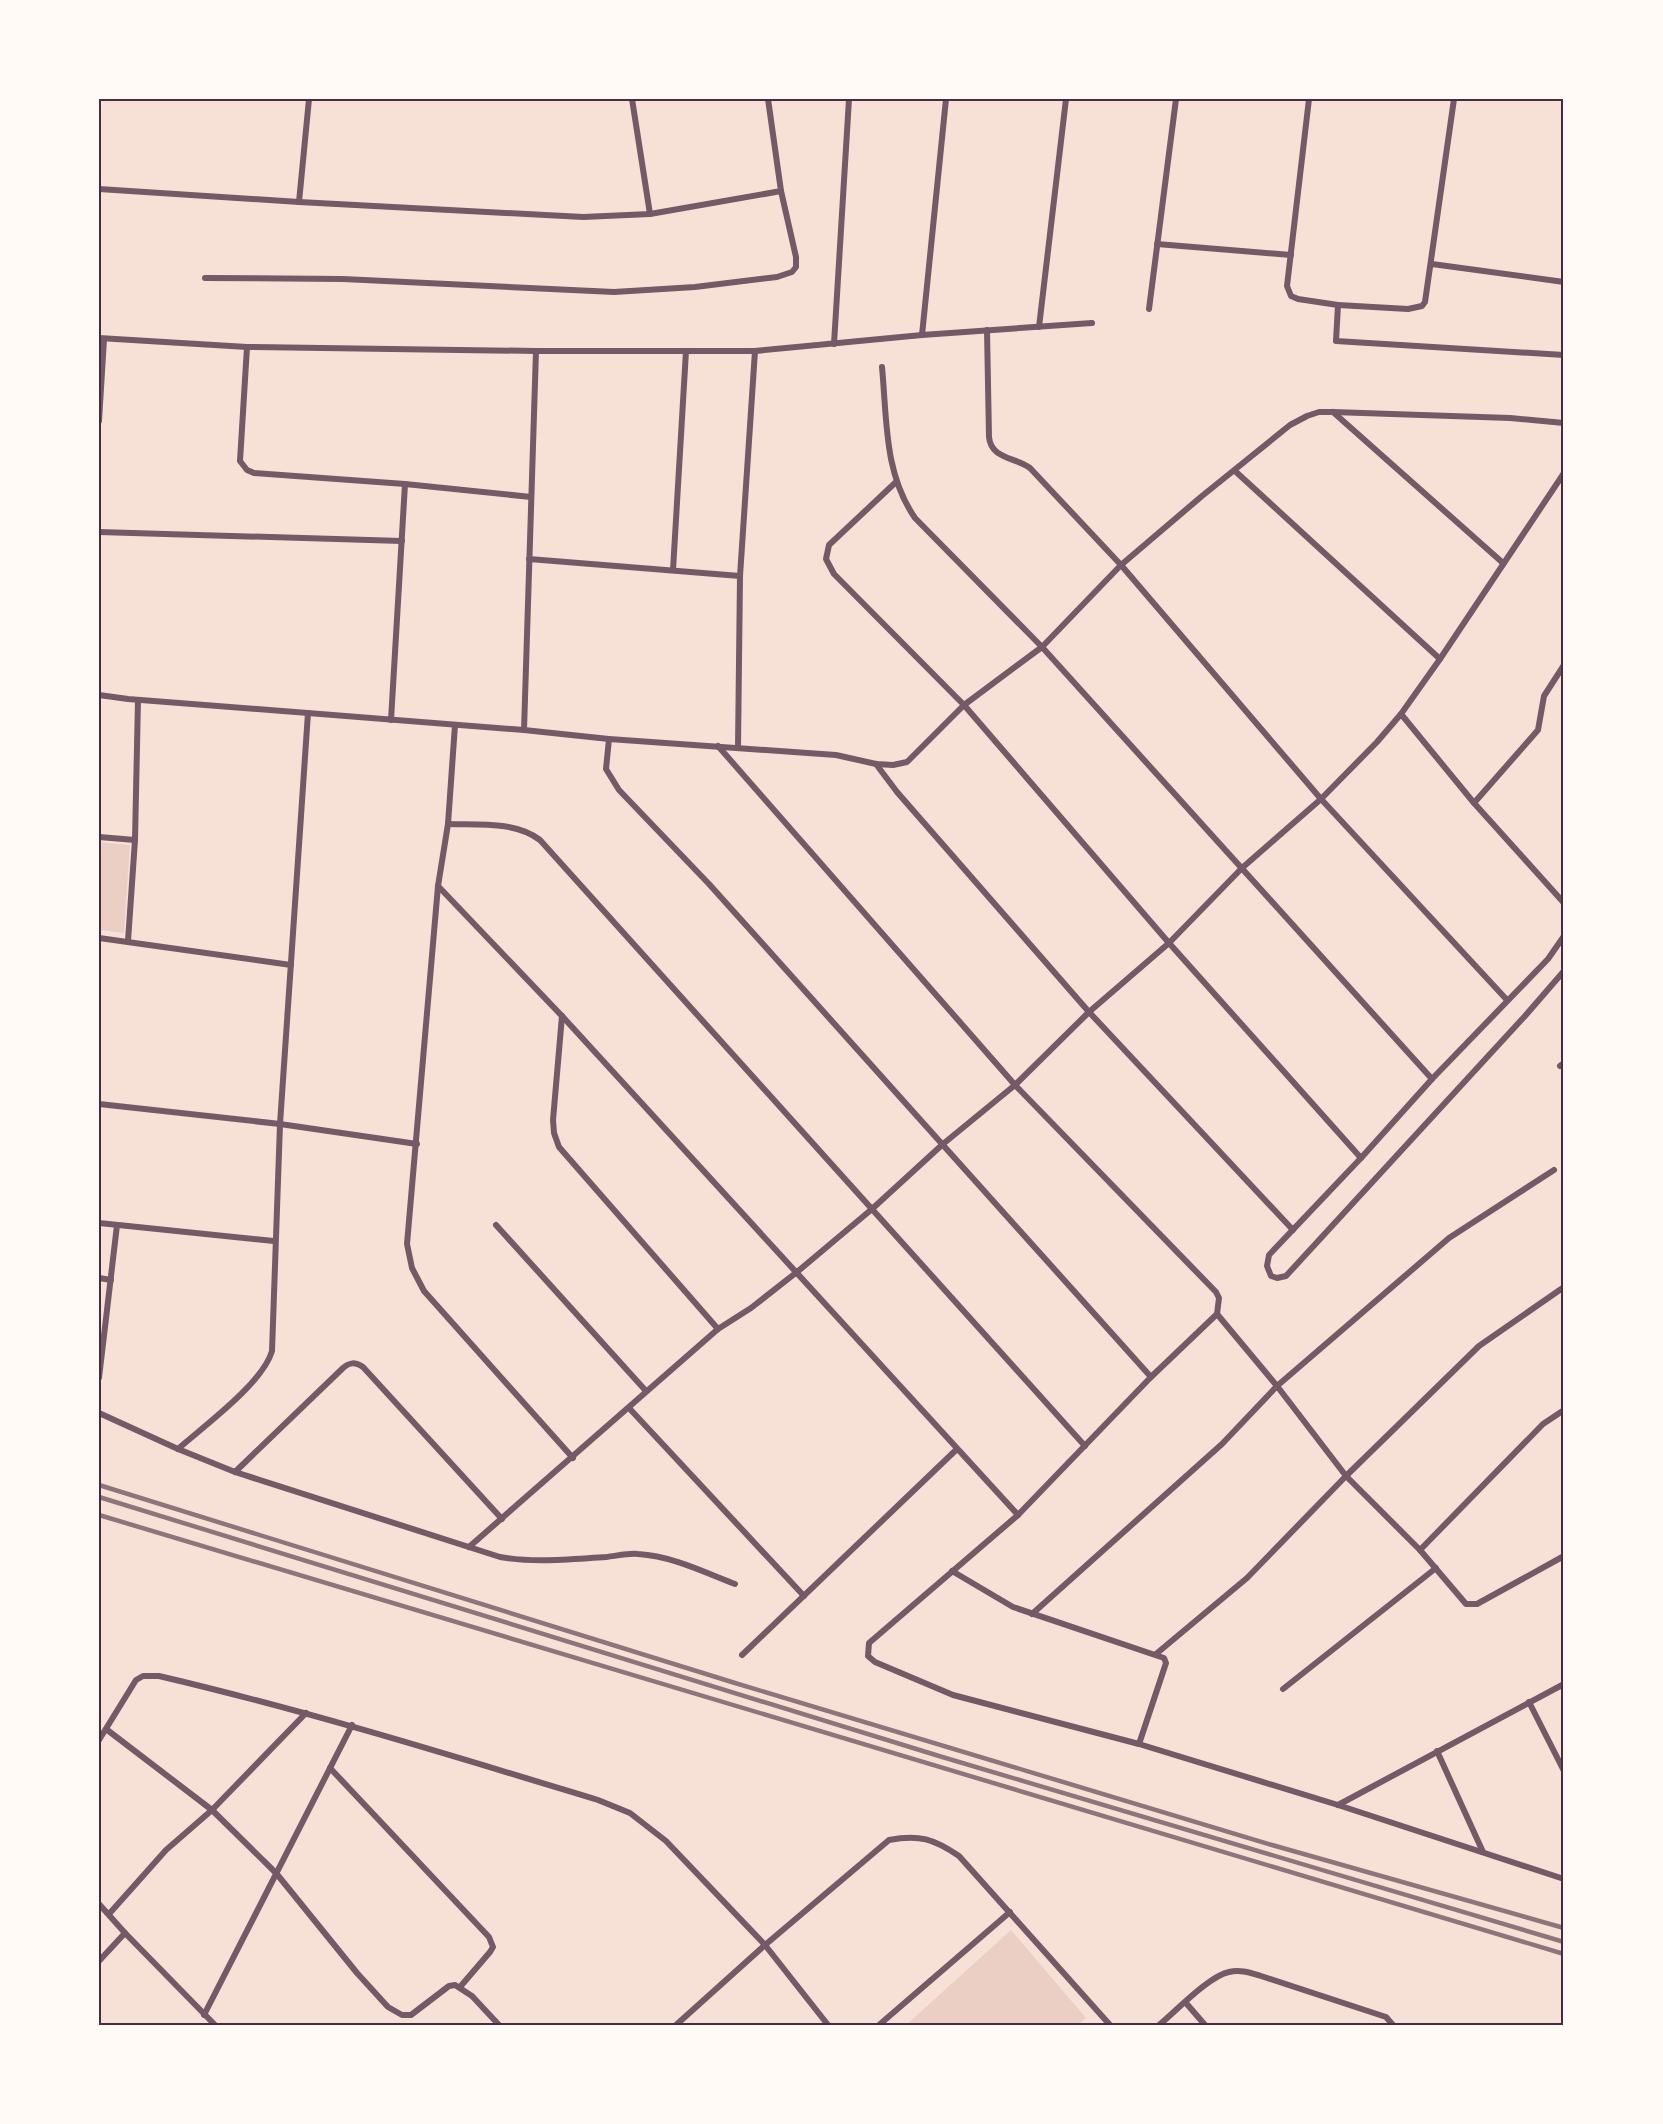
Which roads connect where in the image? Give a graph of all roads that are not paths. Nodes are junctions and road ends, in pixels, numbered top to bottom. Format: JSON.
{"nodes":[{"id":1,"x":309,"y":99,"type":"edge"},
{"id":2,"x":632,"y":99,"type":"edge"},
{"id":3,"x":768,"y":99,"type":"edge"},
{"id":4,"x":849,"y":99,"type":"edge"},
{"id":5,"x":946,"y":99,"type":"edge"},
{"id":6,"x":1066,"y":99,"type":"edge"},
{"id":7,"x":1176,"y":99,"type":"edge"},
{"id":8,"x":1309,"y":99,"type":"edge"},
{"id":9,"x":1454,"y":99,"type":"edge"},
{"id":10,"x":99,"y":189,"type":"edge"},
{"id":11,"x":781,"y":190,"type":"junction"},
{"id":12,"x":299,"y":202,"type":"junction"},
{"id":13,"x":650,"y":213,"type":"junction"},
{"id":14,"x":1157,"y":244,"type":"junction"},
{"id":15,"x":1291,"y":255,"type":"junction"},
{"id":16,"x":1431,"y":264,"type":"junction"},
{"id":17,"x":205,"y":278,"type":"dead end"},
{"id":18,"x":1564,"y":282,"type":"edge"},
{"id":19,"x":1338,"y":305,"type":"junction"},
{"id":20,"x":1149,"y":309,"type":"dead end"},
{"id":21,"x":1092,"y":323,"type":"dead end"},
{"id":22,"x":1039,"y":327,"type":"junction"},
{"id":23,"x":987,"y":330,"type":"junction"},
{"id":24,"x":922,"y":335,"type":"junction"},
{"id":25,"x":102,"y":339,"type":"edge"},
{"id":26,"x":834,"y":344,"type":"junction"},
{"id":27,"x":248,"y":347,"type":"junction"},
{"id":28,"x":536,"y":351,"type":"junction"},
{"id":29,"x":686,"y":351,"type":"junction"},
{"id":30,"x":755,"y":351,"type":"junction"},
{"id":31,"x":1564,"y":355,"type":"edge"},
{"id":32,"x":882,"y":367,"type":"dead end"},
{"id":33,"x":1333,"y":412,"type":"junction"},
{"id":34,"x":99,"y":421,"type":"edge"},
{"id":35,"x":1564,"y":423,"type":"edge"},
{"id":36,"x":1235,"y":471,"type":"junction"},
{"id":37,"x":1564,"y":473,"type":"edge"},
{"id":38,"x":896,"y":482,"type":"junction"},
{"id":39,"x":405,"y":484,"type":"junction"},
{"id":40,"x":531,"y":498,"type":"junction"},
{"id":41,"x":99,"y":532,"type":"edge"},
{"id":42,"x":402,"y":541,"type":"junction"},
{"id":43,"x":530,"y":559,"type":"junction"},
{"id":44,"x":1503,"y":563,"type":"junction"},
{"id":45,"x":1121,"y":565,"type":"junction"},
{"id":46,"x":673,"y":570,"type":"junction"},
{"id":47,"x":740,"y":576,"type":"junction"},
{"id":48,"x":1041,"y":647,"type":"junction"},
{"id":49,"x":1440,"y":659,"type":"junction"},
{"id":50,"x":1564,"y":665,"type":"edge"},
{"id":51,"x":99,"y":695,"type":"edge"},
{"id":52,"x":138,"y":699,"type":"junction"},
{"id":53,"x":964,"y":705,"type":"junction"},
{"id":54,"x":308,"y":713,"type":"junction"},
{"id":55,"x":1401,"y":714,"type":"junction"},
{"id":56,"x":391,"y":720,"type":"junction"},
{"id":57,"x":455,"y":725,"type":"junction"},
{"id":58,"x":524,"y":730,"type":"junction"},
{"id":59,"x":609,"y":739,"type":"junction"},
{"id":60,"x":718,"y":746,"type":"junction"},
{"id":61,"x":738,"y":747,"type":"junction"},
{"id":62,"x":876,"y":764,"type":"junction"},
{"id":63,"x":1321,"y":799,"type":"junction"},
{"id":64,"x":1474,"y":803,"type":"junction"},
{"id":65,"x":448,"y":824,"type":"junction"},
{"id":66,"x":99,"y":837,"type":"edge"},
{"id":67,"x":135,"y":840,"type":"junction"},
{"id":68,"x":1242,"y":868,"type":"junction"},
{"id":69,"x":438,"y":886,"type":"junction"},
{"id":70,"x":1564,"y":903,"type":"edge"},
{"id":71,"x":1564,"y":936,"type":"edge"},
{"id":72,"x":99,"y":938,"type":"edge"},
{"id":73,"x":128,"y":941,"type":"junction"},
{"id":74,"x":1169,"y":943,"type":"junction"},
{"id":75,"x":291,"y":965,"type":"junction"},
{"id":76,"x":1564,"y":971,"type":"edge"},
{"id":77,"x":1507,"y":1000,"type":"junction"},
{"id":78,"x":1089,"y":1012,"type":"junction"},
{"id":79,"x":562,"y":1016,"type":"junction"},
{"id":80,"x":1432,"y":1078,"type":"junction"},
{"id":81,"x":1014,"y":1085,"type":"junction"},
{"id":82,"x":99,"y":1104,"type":"edge"},
{"id":83,"x":280,"y":1124,"type":"junction"},
{"id":84,"x":417,"y":1144,"type":"junction"},
{"id":85,"x":943,"y":1144,"type":"junction"},
{"id":86,"x":1361,"y":1158,"type":"junction"},
{"id":87,"x":1554,"y":1170,"type":"dead end"},
{"id":88,"x":872,"y":1209,"type":"junction"},
{"id":89,"x":99,"y":1223,"type":"edge"},
{"id":90,"x":117,"y":1225,"type":"junction"},
{"id":91,"x":496,"y":1225,"type":"dead end"},
{"id":92,"x":1293,"y":1230,"type":"junction"},
{"id":93,"x":274,"y":1241,"type":"junction"},
{"id":94,"x":797,"y":1272,"type":"junction"},
{"id":95,"x":99,"y":1278,"type":"edge"},
{"id":96,"x":111,"y":1280,"type":"junction"},
{"id":97,"x":1564,"y":1287,"type":"edge"},
{"id":98,"x":1217,"y":1314,"type":"junction"},
{"id":99,"x":718,"y":1329,"type":"junction"},
{"id":100,"x":1151,"y":1377,"type":"junction"},
{"id":101,"x":99,"y":1378,"type":"edge"},
{"id":102,"x":1277,"y":1386,"type":"junction"},
{"id":103,"x":646,"y":1391,"type":"junction"},
{"id":104,"x":629,"y":1408,"type":"junction"},
{"id":105,"x":1564,"y":1410,"type":"edge"},
{"id":106,"x":99,"y":1413,"type":"edge"},
{"id":107,"x":1085,"y":1446,"type":"junction"},
{"id":108,"x":178,"y":1449,"type":"junction"},
{"id":109,"x":957,"y":1449,"type":"junction"},
{"id":110,"x":573,"y":1458,"type":"junction"},
{"id":111,"x":235,"y":1472,"type":"junction"},
{"id":112,"x":1346,"y":1476,"type":"junction"},
{"id":113,"x":1018,"y":1515,"type":"junction"},
{"id":114,"x":502,"y":1519,"type":"junction"},
{"id":115,"x":469,"y":1547,"type":"junction"},
{"id":116,"x":1420,"y":1550,"type":"junction"},
{"id":117,"x":1564,"y":1556,"type":"edge"},
{"id":118,"x":1436,"y":1568,"type":"junction"},
{"id":119,"x":952,"y":1571,"type":"junction"},
{"id":120,"x":735,"y":1584,"type":"dead end"},
{"id":121,"x":804,"y":1596,"type":"junction"},
{"id":122,"x":1032,"y":1614,"type":"junction"},
{"id":123,"x":1156,"y":1654,"type":"junction"},
{"id":124,"x":742,"y":1655,"type":"dead end"},
{"id":125,"x":1564,"y":1684,"type":"edge"},
{"id":126,"x":1283,"y":1689,"type":"dead end"},
{"id":127,"x":1529,"y":1702,"type":"junction"},
{"id":128,"x":306,"y":1713,"type":"junction"},
{"id":129,"x":352,"y":1725,"type":"junction"},
{"id":130,"x":106,"y":1729,"type":"junction"},
{"id":131,"x":99,"y":1740,"type":"edge"},
{"id":132,"x":1139,"y":1744,"type":"junction"},
{"id":133,"x":1437,"y":1751,"type":"junction"},
{"id":134,"x":330,"y":1768,"type":"junction"},
{"id":135,"x":1564,"y":1771,"type":"edge"},
{"id":136,"x":1338,"y":1805,"type":"junction"},
{"id":137,"x":212,"y":1810,"type":"junction"},
{"id":138,"x":1483,"y":1852,"type":"junction"},
{"id":139,"x":276,"y":1873,"type":"junction"},
{"id":140,"x":1564,"y":1879,"type":"edge"},
{"id":141,"x":99,"y":1904,"type":"edge"},
{"id":142,"x":1010,"y":1912,"type":"junction"},
{"id":143,"x":109,"y":1914,"type":"junction"},
{"id":144,"x":125,"y":1933,"type":"junction"},
{"id":145,"x":765,"y":1945,"type":"junction"},
{"id":146,"x":99,"y":1961,"type":"edge"},
{"id":147,"x":460,"y":1988,"type":"junction"},
{"id":148,"x":1186,"y":2002,"type":"junction"},
{"id":149,"x":204,"y":2015,"type":"junction"},
{"id":150,"x":215,"y":2025,"type":"edge"},
{"id":151,"x":498,"y":2025,"type":"edge"},
{"id":152,"x":676,"y":2025,"type":"edge"},
{"id":153,"x":828,"y":2025,"type":"edge"},
{"id":154,"x":879,"y":2025,"type":"edge"},
{"id":155,"x":1110,"y":2025,"type":"edge"},
{"id":156,"x":1159,"y":2025,"type":"edge"},
{"id":157,"x":1205,"y":2025,"type":"edge"},
{"id":158,"x":1393,"y":2025,"type":"edge"}],
"edges":[{"from":1,"to":12,"type":"street"},
{"from":2,"to":13,"type":"street"},
{"from":3,"to":11,"type":"street"},
{"from":4,"to":26,"type":"street"},
{"from":5,"to":24,"type":"street"},
{"from":6,"to":22,"type":"street"},
{"from":7,"to":14,"type":"street"},
{"from":8,"to":15,"type":"street"},
{"from":9,"to":16,"type":"street"},
{"from":10,"to":12,"type":"street"},
{"from":11,"to":13,"type":"street"},
{"from":11,"to":17,"type":"street"},
{"from":12,"to":13,"type":"street"},
{"from":14,"to":15,"type":"street"},
{"from":14,"to":20,"type":"street"},
{"from":15,"to":19,"type":"street"},
{"from":16,"to":18,"type":"street"},
{"from":16,"to":19,"type":"street"},
{"from":19,"to":31,"type":"street"},
{"from":21,"to":22,"type":"street"},
{"from":22,"to":23,"type":"street"},
{"from":23,"to":24,"type":"street"},
{"from":23,"to":45,"type":"street"},
{"from":24,"to":26,"type":"street"},
{"from":25,"to":27,"type":"street"},
{"from":25,"to":34,"type":"street"},
{"from":26,"to":30,"type":"street"},
{"from":27,"to":28,"type":"street"},
{"from":27,"to":39,"type":"street"},
{"from":28,"to":29,"type":"street"},
{"from":28,"to":40,"type":"street"},
{"from":29,"to":30,"type":"street"},
{"from":29,"to":46,"type":"street"},
{"from":30,"to":47,"type":"street"},
{"from":32,"to":38,"type":"street"},
{"from":33,"to":35,"type":"street"},
{"from":33,"to":36,"type":"street"},
{"from":33,"to":44,"type":"street"},
{"from":36,"to":45,"type":"street"},
{"from":36,"to":49,"type":"street"},
{"from":37,"to":44,"type":"street"},
{"from":38,"to":48,"type":"street"},
{"from":38,"to":53,"type":"street"},
{"from":39,"to":40,"type":"street"},
{"from":39,"to":42,"type":"street"},
{"from":40,"to":43,"type":"street"},
{"from":41,"to":42,"type":"street"},
{"from":42,"to":56,"type":"street"},
{"from":43,"to":46,"type":"street"},
{"from":43,"to":58,"type":"street"},
{"from":44,"to":49,"type":"street"},
{"from":45,"to":48,"type":"street"},
{"from":45,"to":63,"type":"street"},
{"from":46,"to":47,"type":"street"},
{"from":47,"to":61,"type":"street"},
{"from":48,"to":53,"type":"street"},
{"from":48,"to":68,"type":"street"},
{"from":49,"to":55,"type":"street"},
{"from":50,"to":64,"type":"street"},
{"from":51,"to":52,"type":"street"},
{"from":52,"to":54,"type":"street"},
{"from":52,"to":67,"type":"street"},
{"from":53,"to":62,"type":"street"},
{"from":53,"to":74,"type":"street"},
{"from":54,"to":56,"type":"street"},
{"from":54,"to":75,"type":"street"},
{"from":55,"to":63,"type":"street"},
{"from":55,"to":64,"type":"street"},
{"from":56,"to":57,"type":"street"},
{"from":57,"to":58,"type":"street"},
{"from":57,"to":65,"type":"street"},
{"from":58,"to":59,"type":"street"},
{"from":59,"to":60,"type":"street"},
{"from":59,"to":85,"type":"street"},
{"from":60,"to":61,"type":"street"},
{"from":60,"to":81,"type":"street"},
{"from":61,"to":62,"type":"street"},
{"from":62,"to":78,"type":"street"},
{"from":63,"to":68,"type":"street"},
{"from":63,"to":77,"type":"street"},
{"from":64,"to":70,"type":"street"},
{"from":65,"to":69,"type":"street"},
{"from":65,"to":88,"type":"street"},
{"from":66,"to":67,"type":"street"},
{"from":67,"to":73,"type":"street"},
{"from":68,"to":74,"type":"street"},
{"from":68,"to":80,"type":"street"},
{"from":69,"to":79,"type":"street"},
{"from":69,"to":84,"type":"street"},
{"from":71,"to":77,"type":"street"},
{"from":72,"to":73,"type":"street"},
{"from":73,"to":75,"type":"street"},
{"from":74,"to":78,"type":"street"},
{"from":74,"to":86,"type":"street"},
{"from":75,"to":83,"type":"street"},
{"from":76,"to":92,"type":"street"},
{"from":77,"to":80,"type":"street"},
{"from":78,"to":81,"type":"street"},
{"from":78,"to":92,"type":"street"},
{"from":79,"to":94,"type":"street"},
{"from":79,"to":99,"type":"street"},
{"from":80,"to":86,"type":"street"},
{"from":81,"to":85,"type":"street"},
{"from":81,"to":98,"type":"street"},
{"from":82,"to":83,"type":"street"},
{"from":83,"to":84,"type":"street"},
{"from":83,"to":93,"type":"street"},
{"from":84,"to":110,"type":"street"},
{"from":85,"to":88,"type":"street"},
{"from":85,"to":100,"type":"street"},
{"from":86,"to":92,"type":"street"},
{"from":87,"to":102,"type":"street"},
{"from":88,"to":94,"type":"street"},
{"from":88,"to":107,"type":"street"},
{"from":89,"to":90,"type":"street"},
{"from":90,"to":93,"type":"street"},
{"from":90,"to":96,"type":"street"},
{"from":91,"to":103,"type":"street"},
{"from":93,"to":108,"type":"street"},
{"from":94,"to":99,"type":"street"},
{"from":94,"to":109,"type":"street"},
{"from":95,"to":96,"type":"street"},
{"from":96,"to":101,"type":"street"},
{"from":97,"to":112,"type":"street"},
{"from":98,"to":100,"type":"street"},
{"from":98,"to":102,"type":"street"},
{"from":99,"to":103,"type":"street"},
{"from":100,"to":107,"type":"street"},
{"from":102,"to":112,"type":"street"},
{"from":102,"to":122,"type":"street"},
{"from":103,"to":104,"type":"street"},
{"from":104,"to":110,"type":"street"},
{"from":104,"to":121,"type":"street"},
{"from":105,"to":116,"type":"street"},
{"from":106,"to":108,"type":"street"},
{"from":107,"to":113,"type":"street"},
{"from":108,"to":111,"type":"street"},
{"from":109,"to":113,"type":"street"},
{"from":109,"to":121,"type":"street"},
{"from":110,"to":114,"type":"street"},
{"from":111,"to":114,"type":"street"},
{"from":111,"to":115,"type":"street"},
{"from":112,"to":116,"type":"street"},
{"from":112,"to":123,"type":"street"},
{"from":113,"to":119,"type":"street"},
{"from":114,"to":115,"type":"street"},
{"from":115,"to":120,"type":"street"},
{"from":116,"to":118,"type":"street"},
{"from":117,"to":118,"type":"street"},
{"from":118,"to":126,"type":"street"},
{"from":119,"to":122,"type":"street"},
{"from":119,"to":132,"type":"street"},
{"from":121,"to":124,"type":"street"},
{"from":122,"to":123,"type":"street"},
{"from":123,"to":132,"type":"street"},
{"from":125,"to":127,"type":"street"},
{"from":127,"to":133,"type":"street"},
{"from":127,"to":135,"type":"street"},
{"from":128,"to":129,"type":"street"},
{"from":128,"to":130,"type":"street"},
{"from":128,"to":137,"type":"street"},
{"from":129,"to":134,"type":"street"},
{"from":129,"to":145,"type":"street"},
{"from":130,"to":131,"type":"street"},
{"from":130,"to":137,"type":"street"},
{"from":132,"to":136,"type":"street"},
{"from":133,"to":136,"type":"street"},
{"from":133,"to":138,"type":"street"},
{"from":134,"to":139,"type":"street"},
{"from":134,"to":147,"type":"street"},
{"from":136,"to":138,"type":"street"},
{"from":137,"to":139,"type":"street"},
{"from":137,"to":143,"type":"street"},
{"from":138,"to":140,"type":"street"},
{"from":139,"to":147,"type":"street"},
{"from":139,"to":149,"type":"street"},
{"from":141,"to":143,"type":"street"},
{"from":142,"to":145,"type":"street"},
{"from":142,"to":154,"type":"street"},
{"from":142,"to":155,"type":"street"},
{"from":143,"to":144,"type":"street"},
{"from":144,"to":146,"type":"street"},
{"from":144,"to":149,"type":"street"},
{"from":145,"to":152,"type":"street"},
{"from":145,"to":153,"type":"street"},
{"from":147,"to":151,"type":"street"},
{"from":148,"to":156,"type":"street"},
{"from":148,"to":157,"type":"street"},
{"from":148,"to":158,"type":"street"},
{"from":149,"to":150,"type":"street"}]}
